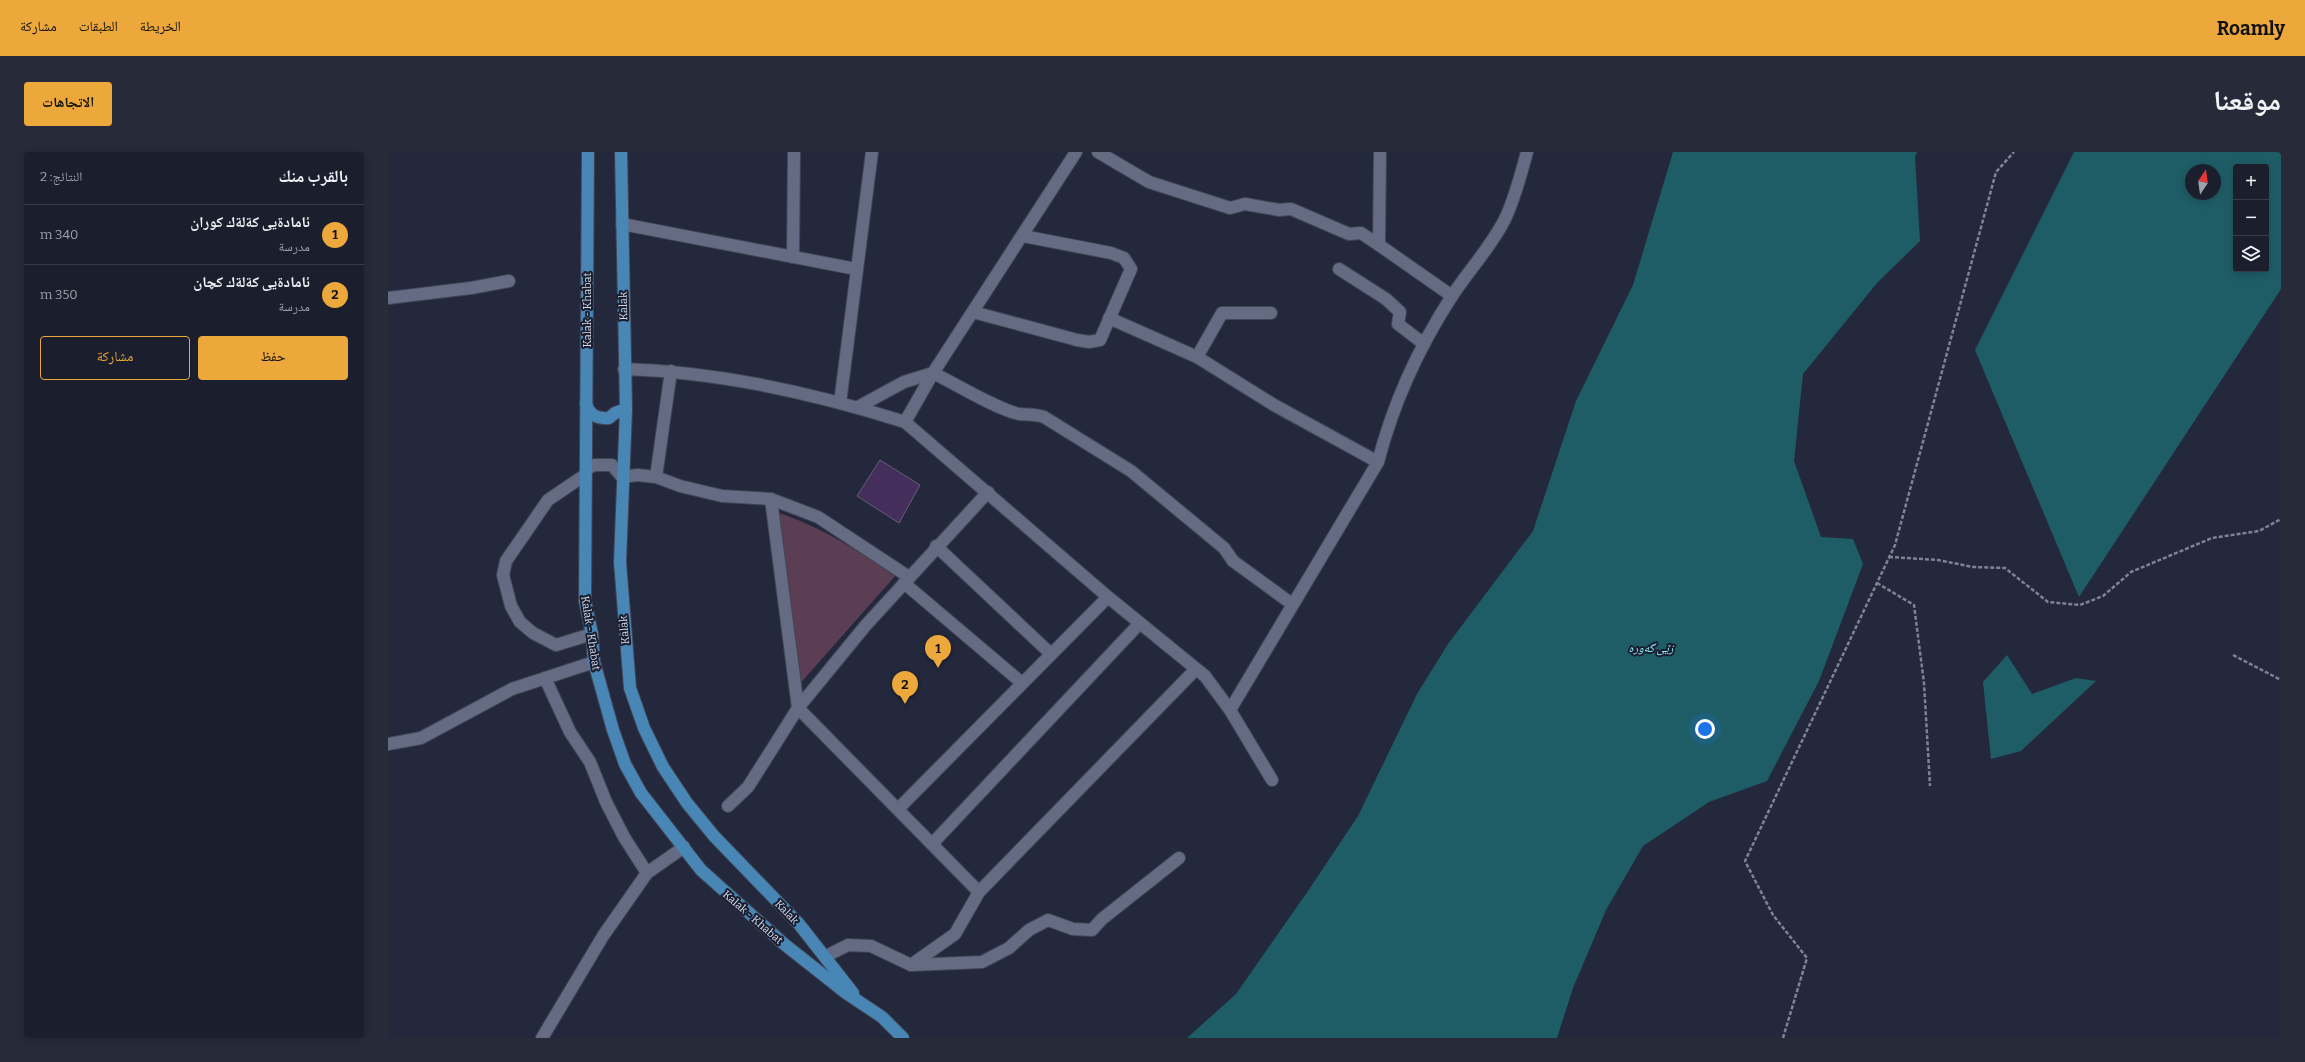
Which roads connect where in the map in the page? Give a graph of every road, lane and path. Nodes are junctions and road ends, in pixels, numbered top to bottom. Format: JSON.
{"nodes":[{"id":1,"x":588,"y":152,"type":"edge"},
{"id":2,"x":621,"y":152,"type":"edge"},
{"id":3,"x":794,"y":152,"type":"edge"},
{"id":4,"x":872,"y":152,"type":"edge"},
{"id":5,"x":1076,"y":152,"type":"edge"},
{"id":6,"x":1098,"y":152,"type":"edge"},
{"id":7,"x":1380,"y":152,"type":"edge"},
{"id":8,"x":1527,"y":152,"type":"edge"},
{"id":9,"x":2014,"y":152,"type":"edge"},
{"id":10,"x":622,"y":224,"type":"junction"},
{"id":11,"x":1023,"y":236,"type":"junction"},
{"id":12,"x":1379,"y":245,"type":"junction"},
{"id":13,"x":793,"y":257,"type":"junction"},
{"id":14,"x":856,"y":269,"type":"junction"},
{"id":15,"x":1339,"y":269,"type":"dead end"},
{"id":16,"x":509,"y":281,"type":"dead end"},
{"id":17,"x":1452,"y":296,"type":"junction"},
{"id":18,"x":388,"y":298,"type":"edge"},
{"id":19,"x":973,"y":312,"type":"junction"},
{"id":20,"x":1271,"y":313,"type":"dead end"},
{"id":21,"x":1109,"y":318,"type":"junction"},
{"id":22,"x":1424,"y":344,"type":"junction"},
{"id":23,"x":1197,"y":357,"type":"junction"},
{"id":24,"x":624,"y":369,"type":"junction"},
{"id":25,"x":671,"y":371,"type":"junction"},
{"id":26,"x":933,"y":373,"type":"junction"},
{"id":27,"x":586,"y":402,"type":"junction"},
{"id":28,"x":840,"y":402,"type":"junction"},
{"id":29,"x":858,"y":407,"type":"junction"},
{"id":30,"x":626,"y":409,"type":"junction"},
{"id":31,"x":906,"y":422,"type":"junction"},
{"id":32,"x":1378,"y":462,"type":"junction"},
{"id":33,"x":585,"y":475,"type":"junction"},
{"id":34,"x":622,"y":477,"type":"junction"},
{"id":35,"x":656,"y":477,"type":"junction"},
{"id":36,"x":988,"y":492,"type":"junction"},
{"id":37,"x":771,"y":500,"type":"junction"},
{"id":38,"x":2281,"y":519,"type":"edge"},
{"id":39,"x":936,"y":546,"type":"junction"},
{"id":40,"x":1889,"y":557,"type":"junction"},
{"id":41,"x":906,"y":580,"type":"junction"},
{"id":42,"x":1877,"y":583,"type":"junction"},
{"id":43,"x":1108,"y":597,"type":"junction"},
{"id":44,"x":1292,"y":604,"type":"junction"},
{"id":45,"x":1140,"y":623,"type":"junction"},
{"id":46,"x":592,"y":634,"type":"junction"},
{"id":47,"x":1051,"y":654,"type":"junction"},
{"id":48,"x":2233,"y":655,"type":"dead end"},
{"id":49,"x":594,"y":662,"type":"junction"},
{"id":50,"x":1196,"y":669,"type":"junction"},
{"id":51,"x":545,"y":678,"type":"junction"},
{"id":52,"x":2281,"y":680,"type":"edge"},
{"id":53,"x":1022,"y":684,"type":"junction"},
{"id":54,"x":798,"y":708,"type":"junction"},
{"id":55,"x":1230,"y":710,"type":"junction"},
{"id":56,"x":388,"y":744,"type":"edge"},
{"id":57,"x":1272,"y":780,"type":"dead end"},
{"id":58,"x":1930,"y":786,"type":"dead end"},
{"id":59,"x":728,"y":806,"type":"dead end"},
{"id":60,"x":898,"y":809,"type":"junction"},
{"id":61,"x":932,"y":844,"type":"junction"},
{"id":62,"x":684,"y":848,"type":"junction"},
{"id":63,"x":1179,"y":858,"type":"dead end"},
{"id":64,"x":647,"y":873,"type":"junction"},
{"id":65,"x":980,"y":892,"type":"junction"},
{"id":66,"x":826,"y":956,"type":"junction"},
{"id":67,"x":911,"y":965,"type":"junction"},
{"id":68,"x":882,"y":1016,"type":"junction"},
{"id":69,"x":542,"y":1038,"type":"edge"},
{"id":70,"x":903,"y":1038,"type":"edge"},
{"id":71,"x":1783,"y":1038,"type":"edge"}],
"edges":[{"from":1,"to":27,"type":"main road","name":"Kalak - Khabat"},
{"from":2,"to":10,"type":"main road","name":"Kalak"},
{"from":3,"to":13,"type":"street"},
{"from":4,"to":14,"type":"street"},
{"from":5,"to":11,"type":"street"},
{"from":6,"to":12,"type":"street"},
{"from":7,"to":12,"type":"street"},
{"from":8,"to":17,"type":"street"},
{"from":9,"to":40,"type":"path"},
{"from":10,"to":13,"type":"street"},
{"from":10,"to":24,"type":"main road","name":"Kalak"},
{"from":11,"to":19,"type":"street"},
{"from":11,"to":21,"type":"street"},
{"from":12,"to":17,"type":"street"},
{"from":13,"to":14,"type":"street"},
{"from":14,"to":28,"type":"street"},
{"from":15,"to":22,"type":"street"},
{"from":16,"to":18,"type":"street"},
{"from":17,"to":22,"type":"street"},
{"from":19,"to":21,"type":"street"},
{"from":19,"to":26,"type":"street"},
{"from":20,"to":23,"type":"street"},
{"from":21,"to":23,"type":"street"},
{"from":22,"to":32,"type":"street"},
{"from":23,"to":32,"type":"street"},
{"from":24,"to":25,"type":"street"},
{"from":24,"to":30,"type":"main road","name":"Kalak"},
{"from":25,"to":28,"type":"street"},
{"from":25,"to":35,"type":"street"},
{"from":26,"to":29,"type":"street"},
{"from":26,"to":31,"type":"street"},
{"from":26,"to":44,"type":"street"},
{"from":27,"to":30,"type":"main road"},
{"from":27,"to":33,"type":"main road","name":"Kalak - Khabat"},
{"from":28,"to":29,"type":"street"},
{"from":29,"to":31,"type":"street"},
{"from":30,"to":34,"type":"main road","name":"Kalak"},
{"from":31,"to":36,"type":"street"},
{"from":32,"to":44,"type":"street"},
{"from":33,"to":34,"type":"street"},
{"from":33,"to":46,"type":"main road","name":"Kalak - Khabat"},
{"from":33,"to":46,"type":"street"},
{"from":34,"to":35,"type":"street"},
{"from":34,"to":66,"type":"main road","name":"Kalak"},
{"from":35,"to":37,"type":"street"},
{"from":36,"to":39,"type":"street"},
{"from":36,"to":43,"type":"street"},
{"from":37,"to":41,"type":"street"},
{"from":37,"to":54,"type":"street"},
{"from":38,"to":40,"type":"path"},
{"from":39,"to":41,"type":"street"},
{"from":39,"to":47,"type":"street"},
{"from":40,"to":42,"type":"path"},
{"from":41,"to":53,"type":"street"},
{"from":41,"to":54,"type":"street"},
{"from":42,"to":58,"type":"path"},
{"from":42,"to":71,"type":"path"},
{"from":43,"to":45,"type":"street"},
{"from":43,"to":47,"type":"street"},
{"from":44,"to":55,"type":"street"},
{"from":45,"to":50,"type":"street"},
{"from":45,"to":61,"type":"street"},
{"from":46,"to":49,"type":"main road","name":"Kalak - Khabat"},
{"from":47,"to":53,"type":"street"},
{"from":48,"to":52,"type":"path"},
{"from":49,"to":51,"type":"street"},
{"from":49,"to":62,"type":"main road","name":"Kalak - Khabat"},
{"from":50,"to":55,"type":"street"},
{"from":50,"to":65,"type":"street"},
{"from":51,"to":56,"type":"street"},
{"from":51,"to":64,"type":"street"},
{"from":53,"to":60,"type":"street"},
{"from":54,"to":59,"type":"street"},
{"from":54,"to":60,"type":"street"},
{"from":55,"to":57,"type":"street"},
{"from":60,"to":61,"type":"street"},
{"from":61,"to":65,"type":"street"},
{"from":62,"to":64,"type":"street"},
{"from":62,"to":68,"type":"main road","name":"Kalak - Khabat"},
{"from":63,"to":67,"type":"street"},
{"from":64,"to":69,"type":"street"},
{"from":65,"to":67,"type":"street"},
{"from":66,"to":67,"type":"street"},
{"from":66,"to":68,"type":"main road","name":"Kalak"},
{"from":68,"to":70,"type":"main road","name":"Kalak - Khabat"}]}
